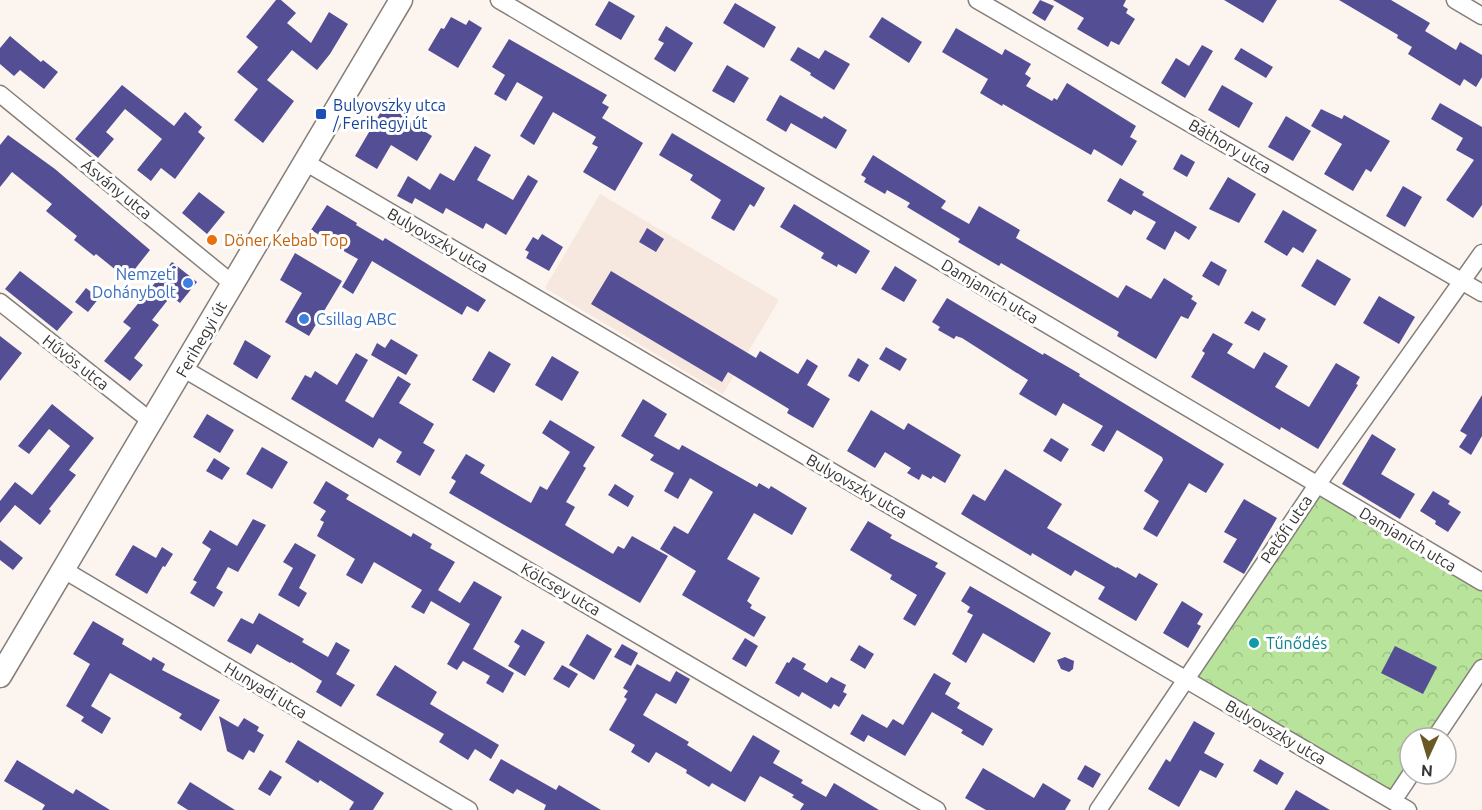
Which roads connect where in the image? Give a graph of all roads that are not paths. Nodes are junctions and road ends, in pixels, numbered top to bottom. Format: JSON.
{"nodes":[{"id":1,"x":401,"y":0,"type":"edge"},
{"id":2,"x":499,"y":0,"type":"edge"},
{"id":3,"x":977,"y":0,"type":"edge"},
{"id":4,"x":1455,"y":0,"type":"edge"},
{"id":5,"x":1482,"y":16,"type":"edge"},
{"id":6,"x":0,"y":94,"type":"edge"},
{"id":7,"x":305,"y":162,"type":"junction"},
{"id":8,"x":1482,"y":253,"type":"edge"},
{"id":9,"x":1462,"y":281,"type":"junction"},
{"id":10,"x":233,"y":284,"type":"junction"},
{"id":11,"x":1482,"y":293,"type":"edge"},
{"id":12,"x":0,"y":302,"type":"edge"},
{"id":13,"x":184,"y":369,"type":"junction"},
{"id":14,"x":152,"y":422,"type":"junction"},
{"id":15,"x":1317,"y":485,"type":"junction"},
{"id":16,"x":64,"y":570,"type":"junction"},
{"id":17,"x":1482,"y":582,"type":"edge"},
{"id":18,"x":1482,"y":668,"type":"edge"},
{"id":19,"x":0,"y":676,"type":"edge"},
{"id":20,"x":1184,"y":679,"type":"junction"},
{"id":21,"x":1443,"y":726,"type":"edge"},
{"id":22,"x":1403,"y":786,"type":"edge"},
{"id":23,"x":1393,"y":801,"type":"junction"},
{"id":24,"x":469,"y":810,"type":"edge"},
{"id":25,"x":938,"y":810,"type":"edge"},
{"id":26,"x":1098,"y":810,"type":"edge"},
{"id":27,"x":1408,"y":810,"type":"edge"}],
"edges":[{"from":1,"to":7,"type":"main road","name":"Ferihegyi út"},
{"from":2,"to":15,"type":"street","name":"Damjanich utca"},
{"from":3,"to":9,"type":"street","name":"Báthory utca"},
{"from":4,"to":5,"type":"street"},
{"from":6,"to":10,"type":"street","name":"Ásvány utca"},
{"from":7,"to":10,"type":"main road","name":"Ferihegyi út"},
{"from":7,"to":20,"type":"street","name":"Bulyovszky utca"},
{"from":8,"to":9,"type":"street","name":"Petőfi utca"},
{"from":9,"to":11,"type":"street","name":"Báthory utca"},
{"from":9,"to":15,"type":"street","name":"Petőfi utca"},
{"from":10,"to":13,"type":"main road","name":"Ferihegyi út"},
{"from":12,"to":14,"type":"street","name":"Hűvös utca"},
{"from":13,"to":14,"type":"main road","name":"Ferihegyi út"},
{"from":13,"to":25,"type":"street","name":"Kölcsey utca"},
{"from":14,"to":16,"type":"main road","name":"Ferihegyi út"},
{"from":15,"to":17,"type":"street","name":"Damjanich utca"},
{"from":15,"to":20,"type":"street","name":"Petőfi utca"},
{"from":16,"to":19,"type":"main road","name":"Ferihegyi út"},
{"from":16,"to":24,"type":"street","name":"Hunyadi utca"},
{"from":18,"to":21,"type":"street"},
{"from":20,"to":23,"type":"street","name":"Bulyovszky utca"},
{"from":20,"to":26,"type":"street","name":"Petőfi utca"},
{"from":22,"to":23,"type":"street"},
{"from":23,"to":27,"type":"street","name":"Bulyovszky utca"}]}
